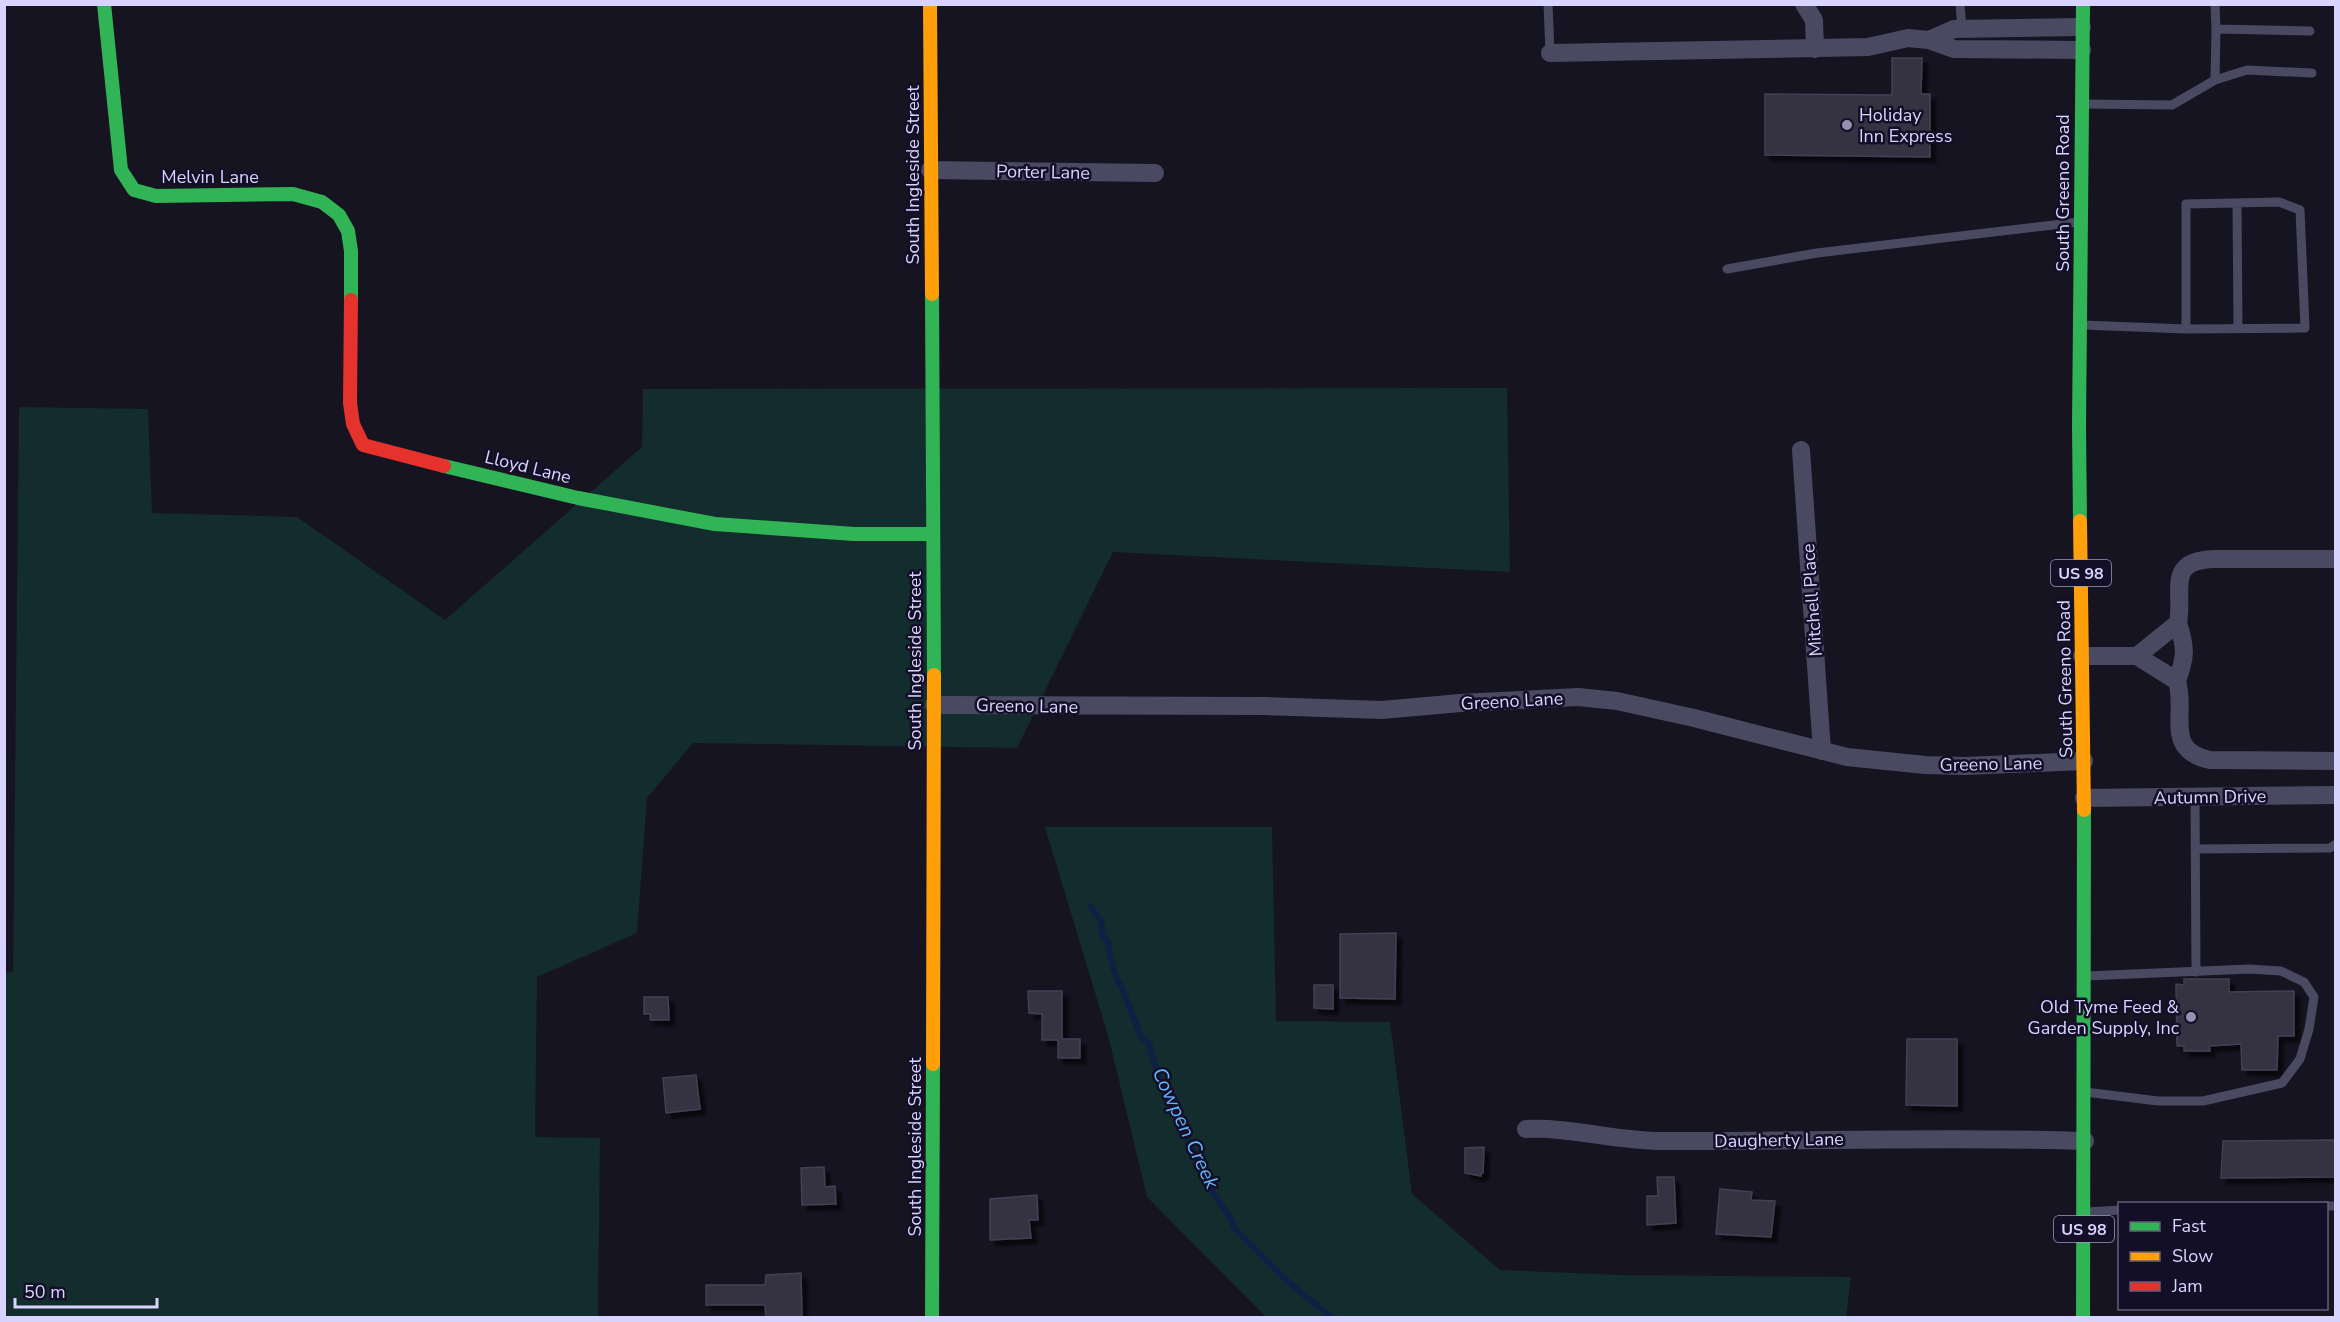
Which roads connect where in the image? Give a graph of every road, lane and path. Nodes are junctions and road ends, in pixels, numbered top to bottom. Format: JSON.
{"nodes":[{"id":1,"x":104,"y":4,"type":"edge"},
{"id":2,"x":930,"y":4,"type":"edge"},
{"id":3,"x":1548,"y":4,"type":"edge"},
{"id":4,"x":1804,"y":4,"type":"edge"},
{"id":5,"x":1960,"y":4,"type":"edge"},
{"id":6,"x":2083,"y":4,"type":"edge"},
{"id":7,"x":2215,"y":4,"type":"edge"},
{"id":8,"x":2082,"y":27,"type":"junction"},
{"id":9,"x":1962,"y":29,"type":"junction"},
{"id":10,"x":2216,"y":29,"type":"junction"},
{"id":11,"x":2310,"y":31,"type":"dead end"},
{"id":12,"x":1929,"y":40,"type":"junction"},
{"id":13,"x":1815,"y":49,"type":"junction"},
{"id":14,"x":2082,"y":50,"type":"junction"},
{"id":15,"x":1550,"y":53,"type":"joint"},
{"id":16,"x":2312,"y":73,"type":"dead end"},
{"id":17,"x":2215,"y":80,"type":"junction"},
{"id":18,"x":2082,"y":104,"type":"junction"},
{"id":19,"x":930,"y":170,"type":"junction"},
{"id":20,"x":1155,"y":173,"type":"dead end"},
{"id":21,"x":2237,"y":203,"type":"junction"},
{"id":22,"x":331,"y":206,"type":"joint"},
{"id":23,"x":2081,"y":222,"type":"junction"},
{"id":24,"x":1726,"y":269,"type":"dead end"},
{"id":25,"x":2080,"y":325,"type":"junction"},
{"id":26,"x":2238,"y":328,"type":"junction"},
{"id":27,"x":2186,"y":329,"type":"junction"},
{"id":28,"x":1802,"y":450,"type":"dead end"},
{"id":29,"x":933,"y":534,"type":"junction"},
{"id":30,"x":2336,"y":559,"type":"edge"},
{"id":31,"x":2178,"y":623,"type":"junction"},
{"id":32,"x":2082,"y":656,"type":"junction"},
{"id":33,"x":2137,"y":656,"type":"junction"},
{"id":34,"x":2177,"y":681,"type":"junction"},
{"id":35,"x":934,"y":705,"type":"junction"},
{"id":36,"x":1822,"y":751,"type":"junction"},
{"id":37,"x":2084,"y":761,"type":"junction"},
{"id":38,"x":2336,"y":761,"type":"edge"},
{"id":39,"x":2336,"y":795,"type":"edge"},
{"id":40,"x":2195,"y":797,"type":"junction"},
{"id":41,"x":2084,"y":798,"type":"junction"},
{"id":42,"x":2333,"y":846,"type":"edge"},
{"id":43,"x":2196,"y":849,"type":"junction"},
{"id":44,"x":2196,"y":972,"type":"junction"},
{"id":45,"x":2084,"y":976,"type":"junction"},
{"id":46,"x":2085,"y":1092,"type":"junction"},
{"id":47,"x":1526,"y":1129,"type":"dead end"},
{"id":48,"x":2085,"y":1141,"type":"junction"},
{"id":49,"x":2118,"y":1210,"type":"edge"},
{"id":50,"x":2084,"y":1212,"type":"junction"},
{"id":51,"x":932,"y":1317,"type":"edge"},
{"id":52,"x":2083,"y":1317,"type":"edge"}],
"edges":[{"from":1,"to":22,"type":"street","name":"Melvin Lane"},
{"from":2,"to":19,"type":"street","name":"South Ingleside Street"},
{"from":3,"to":15,"type":"lane"},
{"from":4,"to":13,"type":"street"},
{"from":5,"to":9,"type":"lane"},
{"from":6,"to":8,"type":"street","name":"South Greeno Road","number":"US 98"},
{"from":7,"to":10,"type":"lane"},
{"from":8,"to":9,"type":"street"},
{"from":8,"to":14,"type":"street","name":"South Greeno Road","number":"US 98"},
{"from":9,"to":12,"type":"street"},
{"from":10,"to":11,"type":"lane"},
{"from":10,"to":17,"type":"lane"},
{"from":12,"to":13,"type":"street"},
{"from":12,"to":14,"type":"street"},
{"from":13,"to":15,"type":"street"},
{"from":14,"to":18,"type":"street","name":"South Greeno Road","number":"US 98"},
{"from":16,"to":17,"type":"lane"},
{"from":17,"to":18,"type":"lane"},
{"from":18,"to":23,"type":"street","name":"South Greeno Road","number":"US 98"},
{"from":19,"to":20,"type":"street","name":"Porter Lane"},
{"from":19,"to":29,"type":"street","name":"South Ingleside Street"},
{"from":21,"to":26,"type":"lane"},
{"from":21,"to":26,"type":"lane"},
{"from":21,"to":27,"type":"lane"},
{"from":22,"to":29,"type":"street","name":"Lloyd Lane"},
{"from":23,"to":24,"type":"lane"},
{"from":23,"to":25,"type":"street","name":"South Greeno Road","number":"US 98"},
{"from":25,"to":27,"type":"lane"},
{"from":25,"to":32,"type":"street","name":"South Greeno Road","number":"US 98"},
{"from":26,"to":27,"type":"lane"},
{"from":28,"to":36,"type":"street","name":"Mitchell Place"},
{"from":29,"to":35,"type":"street","name":"South Ingleside Street"},
{"from":30,"to":31,"type":"street"},
{"from":31,"to":33,"type":"street"},
{"from":31,"to":34,"type":"street"},
{"from":32,"to":33,"type":"street"},
{"from":32,"to":37,"type":"street","name":"South Greeno Road","number":"US 98"},
{"from":33,"to":34,"type":"street"},
{"from":34,"to":38,"type":"street"},
{"from":35,"to":36,"type":"street","name":"Greeno Lane"},
{"from":35,"to":51,"type":"street","name":"South Ingleside Street"},
{"from":36,"to":37,"type":"street","name":"Greeno Lane"},
{"from":37,"to":41,"type":"street","name":"South Greeno Road","number":"US 98"},
{"from":39,"to":40,"type":"street","name":"Autumn Drive"},
{"from":40,"to":41,"type":"street","name":"Autumn Drive"},
{"from":40,"to":43,"type":"lane"},
{"from":41,"to":45,"type":"street","name":"South Greeno Road","number":"US 98"},
{"from":42,"to":43,"type":"lane"},
{"from":43,"to":44,"type":"lane"},
{"from":44,"to":45,"type":"lane"},
{"from":44,"to":46,"type":"lane"},
{"from":45,"to":46,"type":"street","name":"South Greeno Road","number":"US 98"},
{"from":46,"to":48,"type":"street","name":"South Greeno Road","number":"US 98"},
{"from":47,"to":48,"type":"street","name":"Daugherty Lane"},
{"from":48,"to":50,"type":"street","name":"South Greeno Road","number":"US 98"},
{"from":49,"to":50,"type":"lane"},
{"from":50,"to":52,"type":"street","name":"South Greeno Road","number":"US 98"}]}
